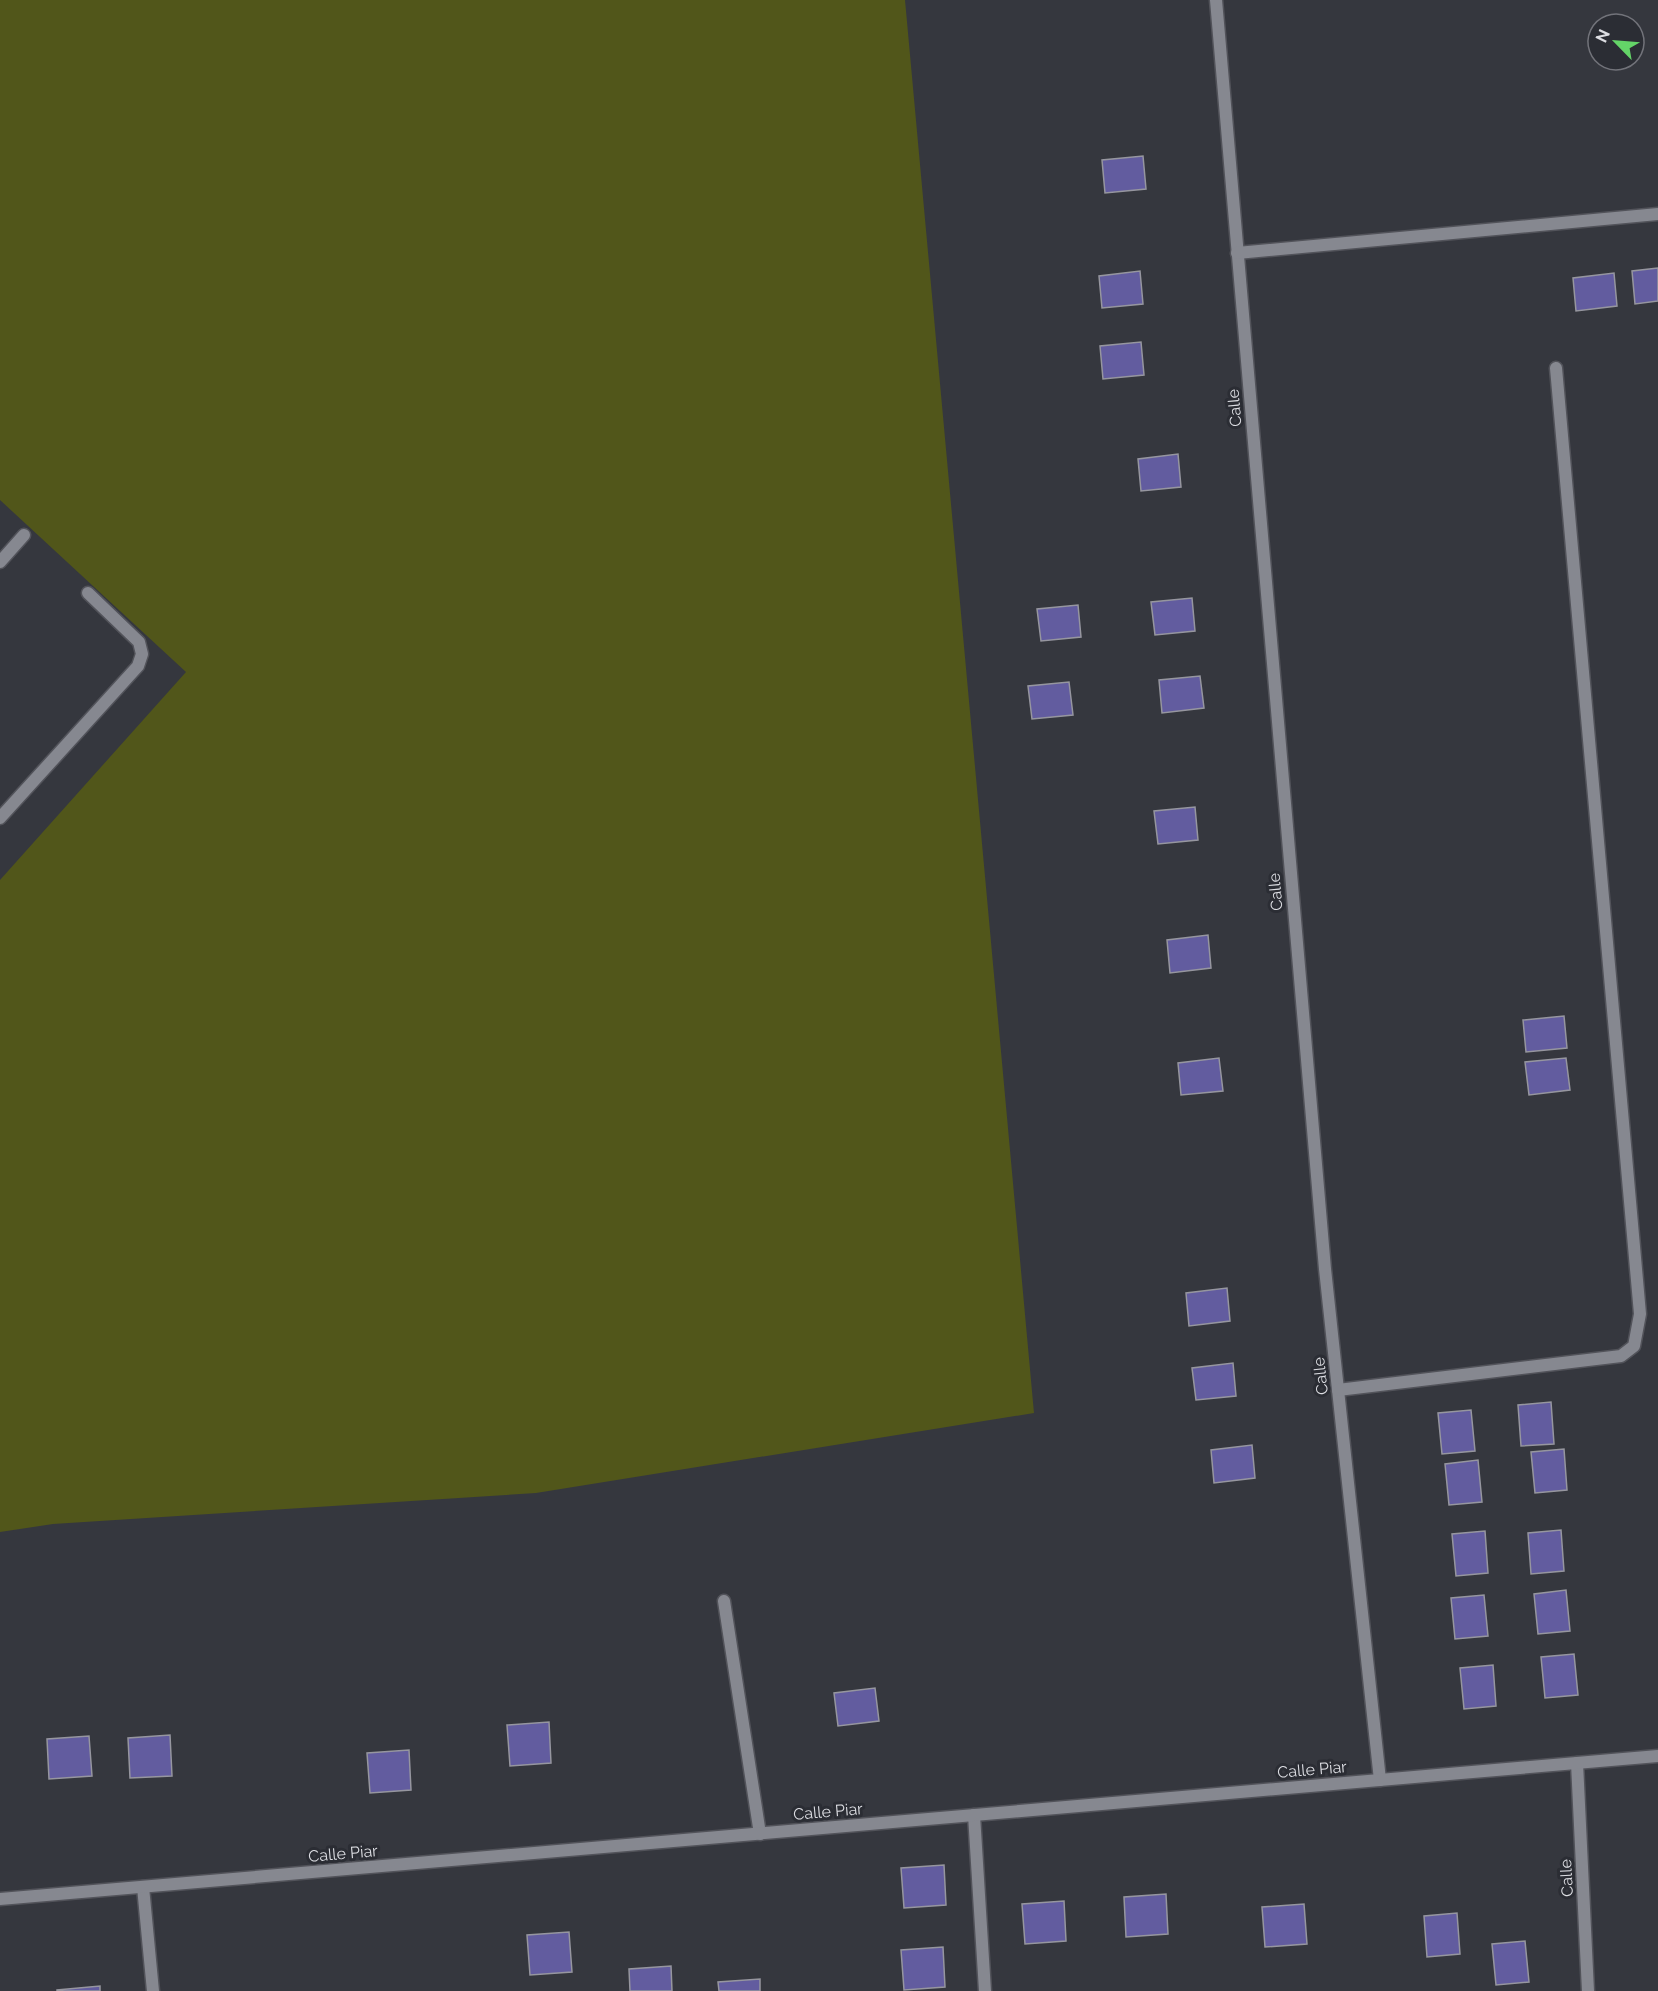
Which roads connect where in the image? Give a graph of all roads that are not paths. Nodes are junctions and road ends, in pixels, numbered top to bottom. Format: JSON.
{"nodes":[{"id":1,"x":1216,"y":0,"type":"edge"},
{"id":2,"x":1658,"y":214,"type":"edge"},
{"id":3,"x":1237,"y":254,"type":"junction"},
{"id":4,"x":1556,"y":368,"type":"dead end"},
{"id":5,"x":24,"y":535,"type":"dead end"},
{"id":6,"x":0,"y":562,"type":"edge"},
{"id":7,"x":88,"y":593,"type":"dead end"},
{"id":8,"x":0,"y":818,"type":"edge"},
{"id":9,"x":1338,"y":1390,"type":"junction"},
{"id":10,"x":724,"y":1601,"type":"dead end"},
{"id":11,"x":1658,"y":1756,"type":"edge"},
{"id":12,"x":1577,"y":1763,"type":"junction"},
{"id":13,"x":1380,"y":1780,"type":"junction"},
{"id":14,"x":974,"y":1815,"type":"junction"},
{"id":15,"x":760,"y":1834,"type":"junction"},
{"id":16,"x":143,"y":1887,"type":"junction"},
{"id":17,"x":0,"y":1899,"type":"edge"},
{"id":18,"x":153,"y":1991,"type":"edge"},
{"id":19,"x":985,"y":1991,"type":"edge"},
{"id":20,"x":1588,"y":1991,"type":"edge"}],
"edges":[{"from":1,"to":3,"type":"street","name":"Calle"},
{"from":2,"to":3,"type":"street"},
{"from":3,"to":9,"type":"street","name":"Calle"},
{"from":4,"to":9,"type":"street"},
{"from":5,"to":6,"type":"street"},
{"from":7,"to":8,"type":"street"},
{"from":9,"to":13,"type":"street","name":"Calle"},
{"from":10,"to":15,"type":"street"},
{"from":11,"to":12,"type":"street","name":"Calle Piar"},
{"from":12,"to":13,"type":"street","name":"Calle Piar"},
{"from":12,"to":20,"type":"street","name":"Calle"},
{"from":13,"to":14,"type":"street","name":"Calle Piar"},
{"from":14,"to":15,"type":"street","name":"Calle Piar"},
{"from":14,"to":19,"type":"street"},
{"from":15,"to":16,"type":"street","name":"Calle Piar"},
{"from":16,"to":17,"type":"street","name":"Calle Piar"},
{"from":16,"to":18,"type":"street"}]}
